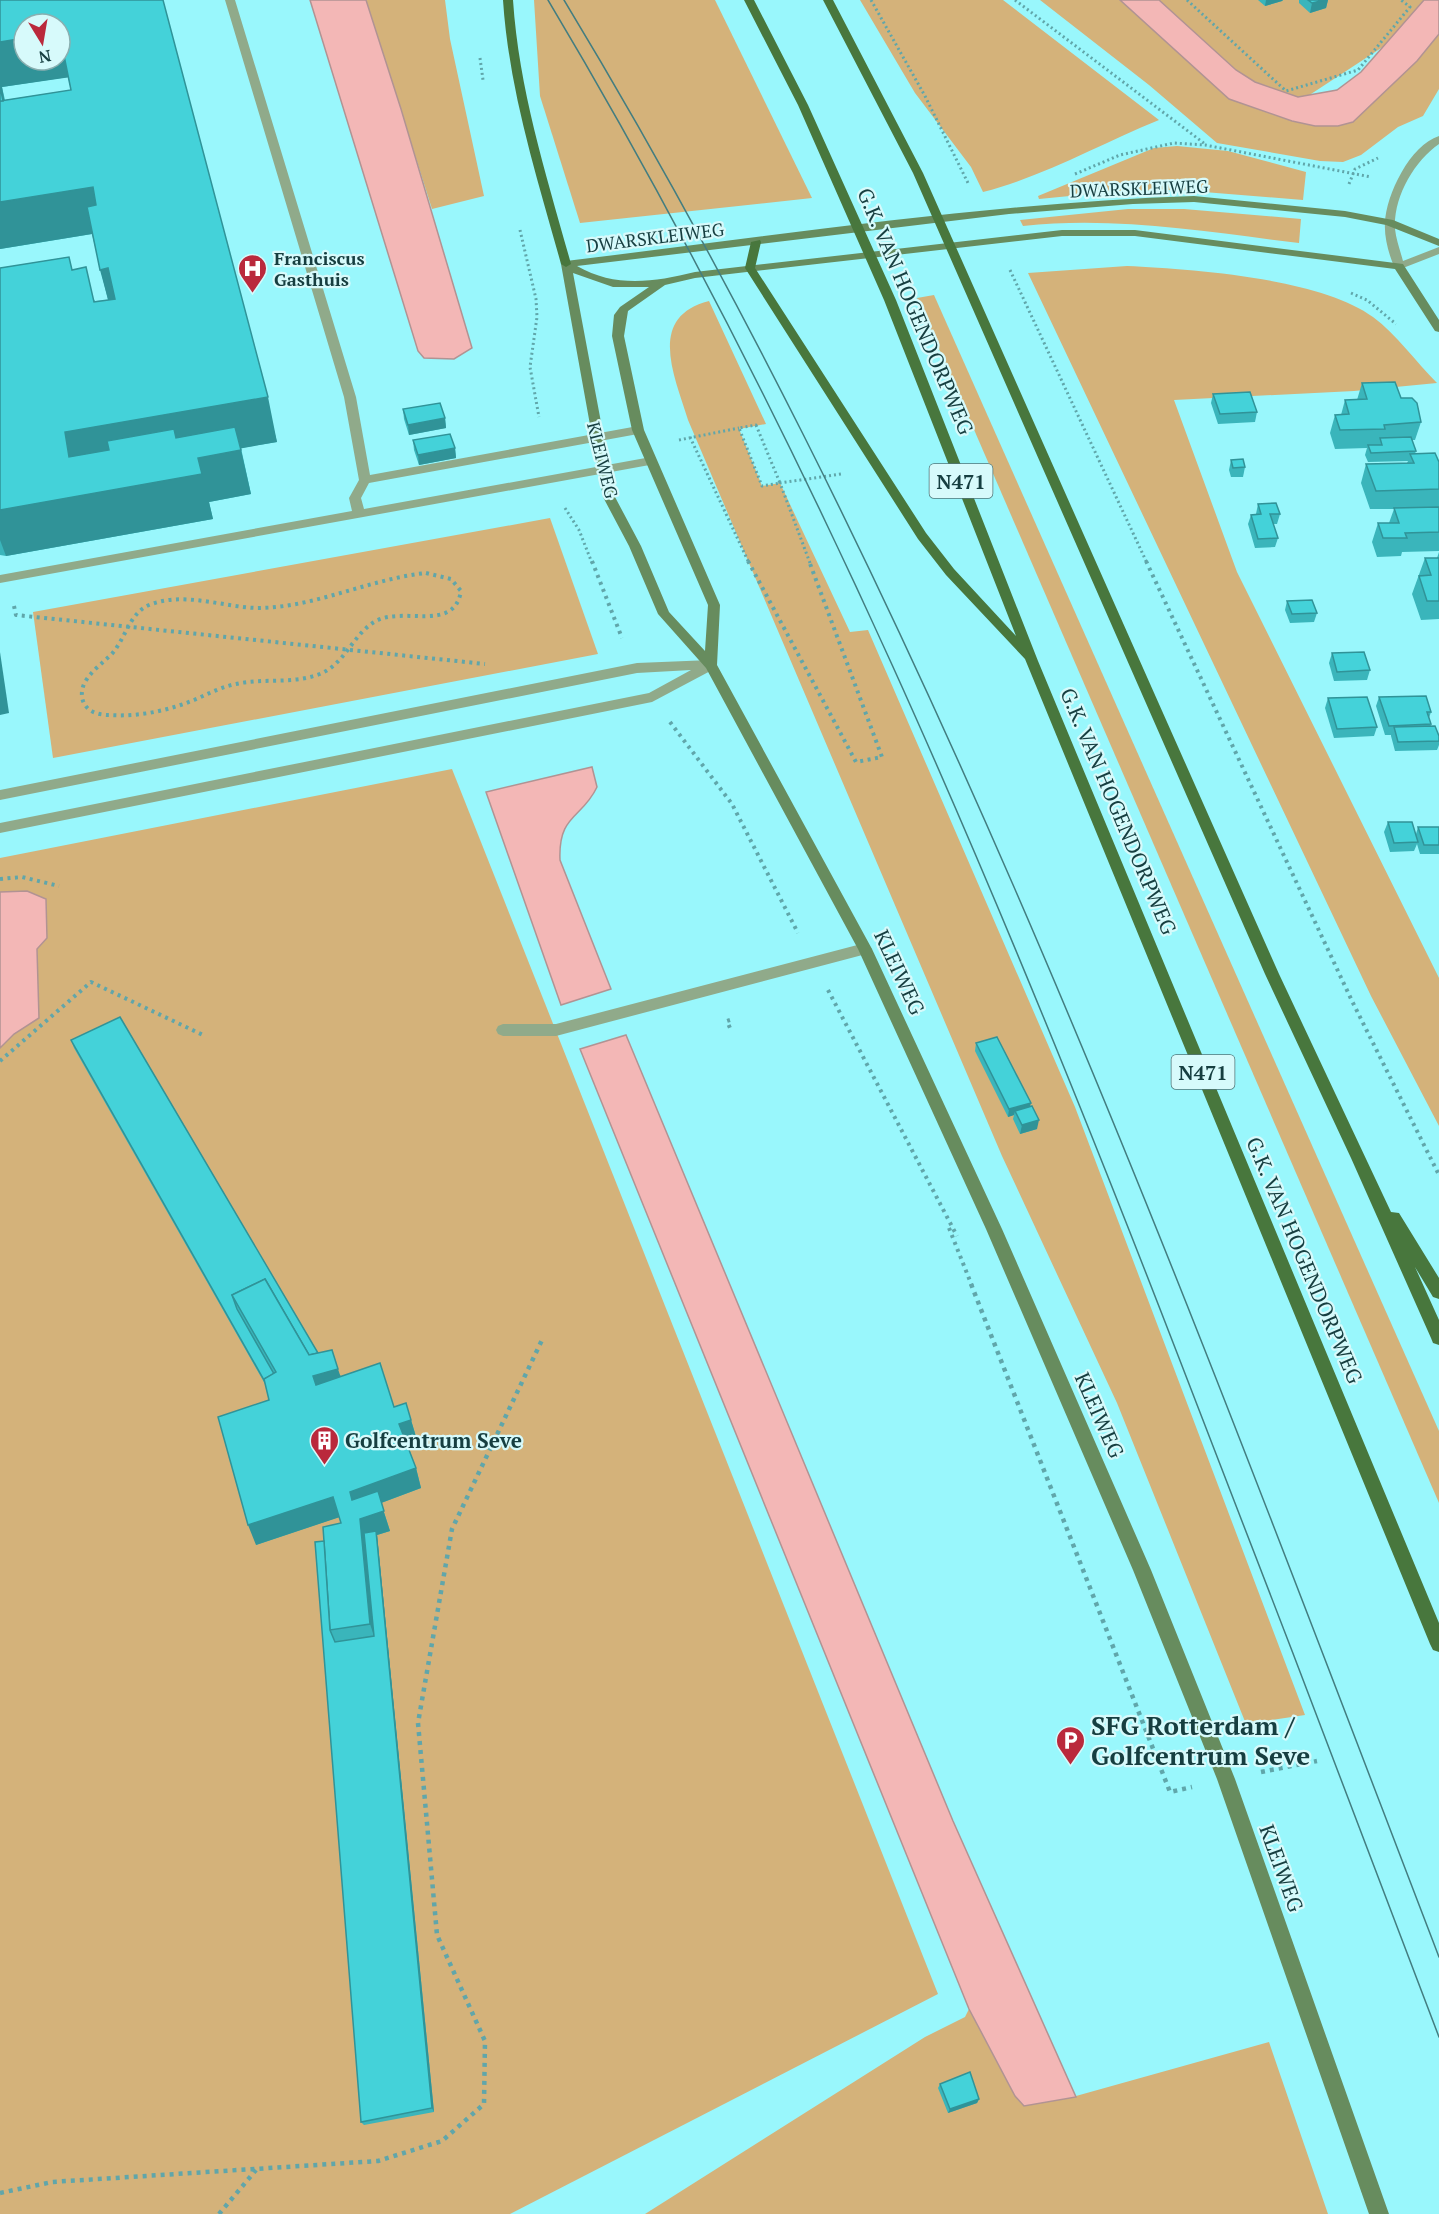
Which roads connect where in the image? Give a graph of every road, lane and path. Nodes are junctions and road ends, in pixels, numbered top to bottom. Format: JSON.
{"nodes":[{"id":1,"x":230,"y":0,"type":"edge"},
{"id":2,"x":508,"y":0,"type":"edge"},
{"id":3,"x":749,"y":0,"type":"edge"},
{"id":4,"x":828,"y":0,"type":"edge"},
{"id":5,"x":871,"y":0,"type":"edge"},
{"id":6,"x":1014,"y":0,"type":"edge"},
{"id":7,"x":1186,"y":0,"type":"edge"},
{"id":8,"x":1401,"y":0,"type":"edge"},
{"id":9,"x":1439,"y":139,"type":"edge"},
{"id":10,"x":1205,"y":145,"type":"junction"},
{"id":11,"x":961,"y":168,"type":"dead end"},
{"id":12,"x":1071,"y":176,"type":"dead end"},
{"id":13,"x":1401,"y":183,"type":"junction"},
{"id":14,"x":1389,"y":222,"type":"junction"},
{"id":15,"x":756,"y":242,"type":"junction"},
{"id":16,"x":1439,"y":243,"type":"edge"},
{"id":17,"x":1439,"y":250,"type":"edge"},
{"id":18,"x":528,"y":260,"type":"dead end"},
{"id":19,"x":566,"y":264,"type":"junction"},
{"id":20,"x":1399,"y":266,"type":"junction"},
{"id":21,"x":750,"y":268,"type":"junction"},
{"id":22,"x":663,"y":284,"type":"junction"},
{"id":23,"x":1017,"y":284,"type":"dead end"},
{"id":24,"x":1439,"y":329,"type":"edge"},
{"id":25,"x":739,"y":428,"type":"junction"},
{"id":26,"x":638,"y":430,"type":"junction"},
{"id":27,"x":596,"y":436,"type":"junction"},
{"id":28,"x":690,"y":437,"type":"junction"},
{"id":29,"x":674,"y":442,"type":"dead end"},
{"id":30,"x":545,"y":449,"type":"junction"},
{"id":31,"x":651,"y":461,"type":"junction"},
{"id":32,"x":603,"y":469,"type":"junction"},
{"id":33,"x":841,"y":474,"type":"dead end"},
{"id":34,"x":556,"y":478,"type":"junction"},
{"id":35,"x":365,"y":480,"type":"junction"},
{"id":36,"x":780,"y":483,"type":"junction"},
{"id":37,"x":359,"y":514,"type":"junction"},
{"id":38,"x":0,"y":579,"type":"edge"},
{"id":39,"x":14,"y":602,"type":"dead end"},
{"id":40,"x":129,"y":627,"type":"junction"},
{"id":41,"x":351,"y":649,"type":"junction"},
{"id":42,"x":1032,"y":661,"type":"junction"},
{"id":43,"x":492,"y":665,"type":"dead end"},
{"id":44,"x":711,"y":665,"type":"junction"},
{"id":45,"x":637,"y":668,"type":"junction"},
{"id":46,"x":652,"y":698,"type":"junction"},
{"id":47,"x":0,"y":795,"type":"edge"},
{"id":48,"x":0,"y":828,"type":"edge"},
{"id":49,"x":0,"y":879,"type":"edge"},
{"id":50,"x":58,"y":886,"type":"dead end"},
{"id":51,"x":865,"y":949,"type":"junction"},
{"id":52,"x":814,"y":962,"type":"junction"},
{"id":53,"x":503,"y":1030,"type":"dead end"},
{"id":54,"x":203,"y":1035,"type":"dead end"},
{"id":55,"x":0,"y":1061,"type":"edge"},
{"id":56,"x":1359,"y":1158,"type":"junction"},
{"id":57,"x":1439,"y":1174,"type":"edge"},
{"id":58,"x":945,"y":1216,"type":"junction"},
{"id":59,"x":963,"y":1247,"type":"dead end"},
{"id":60,"x":1439,"y":1292,"type":"edge"},
{"id":61,"x":1439,"y":1338,"type":"edge"},
{"id":62,"x":542,"y":1340,"type":"dead end"},
{"id":63,"x":1439,"y":1644,"type":"edge"},
{"id":64,"x":1170,"y":1792,"type":"dead end"},
{"id":65,"x":257,"y":2170,"type":"junction"},
{"id":66,"x":0,"y":2193,"type":"edge"},
{"id":67,"x":219,"y":2214,"type":"edge"},
{"id":68,"x":1379,"y":2214,"type":"edge"}],
"edges":[{"from":1,"to":35,"type":"street"},
{"from":2,"to":19,"type":"main road"},
{"from":3,"to":42,"type":"main road","name":"G.K. VAN HOGENDORPWEG","number":"N471"},
{"from":4,"to":56,"type":"main road"},
{"from":5,"to":11,"type":"path"},
{"from":6,"to":10,"type":"path"},
{"from":7,"to":8,"type":"path"},
{"from":9,"to":13,"type":"street"},
{"from":10,"to":12,"type":"path"},
{"from":10,"to":13,"type":"path"},
{"from":13,"to":14,"type":"street"},
{"from":14,"to":15,"type":"street","name":"DWARSKLEIWEG"},
{"from":14,"to":16,"type":"street","name":"DWARSKLEIWEG"},
{"from":14,"to":20,"type":"street"},
{"from":15,"to":19,"type":"street","name":"DWARSKLEIWEG"},
{"from":15,"to":21,"type":"main road"},
{"from":17,"to":20,"type":"street"},
{"from":18,"to":30,"type":"path"},
{"from":19,"to":22,"type":"street","name":"DWARSKLEIWEG"},
{"from":19,"to":27,"type":"street","name":"KLEIWEG"},
{"from":20,"to":21,"type":"street","name":"DWARSKLEIWEG"},
{"from":20,"to":24,"type":"street"},
{"from":21,"to":22,"type":"street","name":"DWARSKLEIWEG"},
{"from":21,"to":42,"type":"main road"},
{"from":22,"to":26,"type":"street","name":"KLEIWEG"},
{"from":23,"to":57,"type":"path"},
{"from":25,"to":28,"type":"path"},
{"from":25,"to":36,"type":"path"},
{"from":25,"to":36,"type":"path"},
{"from":26,"to":27,"type":"street"},
{"from":26,"to":31,"type":"street","name":"KLEIWEG"},
{"from":27,"to":30,"type":"street"},
{"from":27,"to":32,"type":"street","name":"KLEIWEG"},
{"from":28,"to":29,"type":"path"},
{"from":28,"to":36,"type":"path"},
{"from":30,"to":35,"type":"street"},
{"from":31,"to":32,"type":"street"},
{"from":31,"to":44,"type":"street","name":"KLEIWEG"},
{"from":32,"to":34,"type":"street"},
{"from":32,"to":44,"type":"street","name":"KLEIWEG"},
{"from":33,"to":36,"type":"path"},
{"from":34,"to":37,"type":"street"},
{"from":34,"to":45,"type":"path"},
{"from":35,"to":37,"type":"street"},
{"from":37,"to":38,"type":"street"},
{"from":39,"to":40,"type":"path"},
{"from":40,"to":41,"type":"path"},
{"from":40,"to":41,"type":"path"},
{"from":40,"to":41,"type":"path"},
{"from":41,"to":43,"type":"path"},
{"from":42,"to":63,"type":"main road","name":"G.K. VAN HOGENDORPWEG","number":"N471"},
{"from":44,"to":45,"type":"street"},
{"from":44,"to":46,"type":"street"},
{"from":44,"to":51,"type":"street","name":"KLEIWEG"},
{"from":45,"to":47,"type":"street"},
{"from":46,"to":48,"type":"street"},
{"from":46,"to":52,"type":"path"},
{"from":49,"to":50,"type":"path"},
{"from":51,"to":52,"type":"street"},
{"from":51,"to":68,"type":"street","name":"KLEIWEG"},
{"from":52,"to":53,"type":"street"},
{"from":52,"to":58,"type":"path"},
{"from":54,"to":55,"type":"path"},
{"from":56,"to":60,"type":"main road"},
{"from":56,"to":61,"type":"main road"},
{"from":58,"to":59,"type":"path"},
{"from":58,"to":64,"type":"path"},
{"from":62,"to":65,"type":"path"},
{"from":65,"to":66,"type":"path"},
{"from":65,"to":67,"type":"path"}]}
